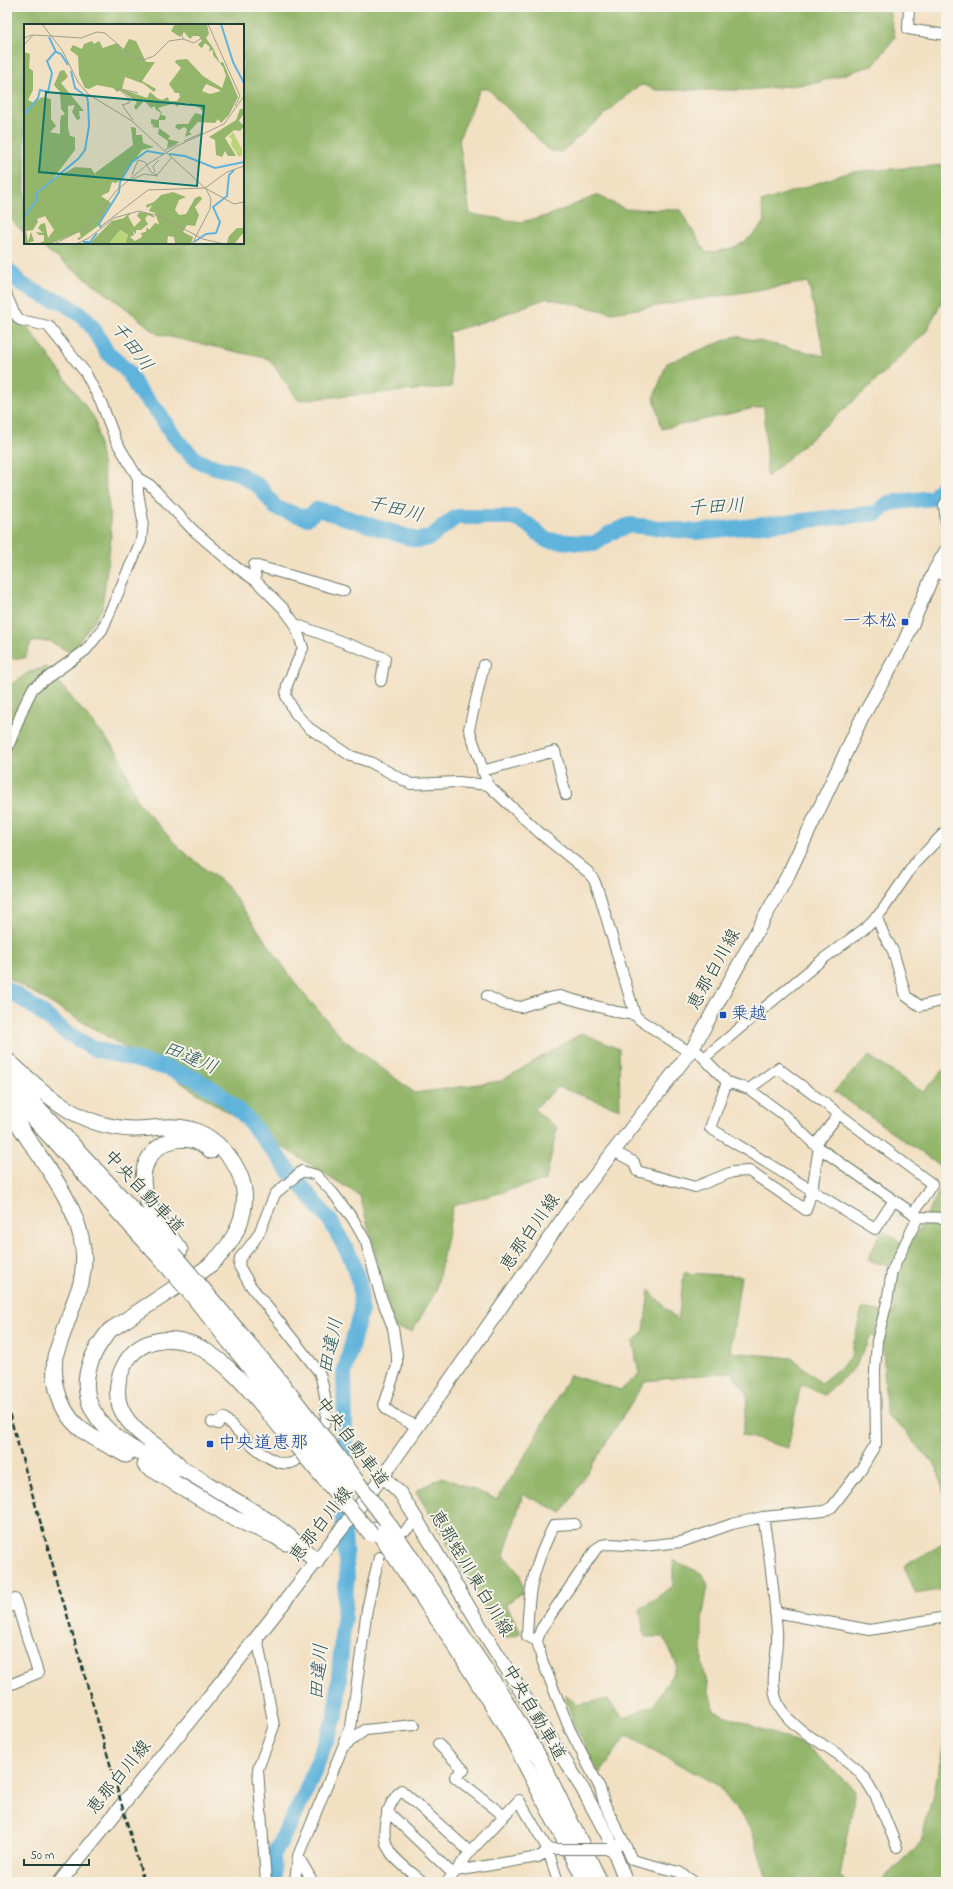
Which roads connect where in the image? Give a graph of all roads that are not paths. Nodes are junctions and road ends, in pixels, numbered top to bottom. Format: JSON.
{"nodes":[{"id":1,"x":909,"y":7,"type":"edge"},
{"id":2,"x":946,"y":35,"type":"edge"},
{"id":3,"x":7,"y":296,"type":"edge"},
{"id":4,"x":138,"y":478,"type":"junction"},
{"id":5,"x":946,"y":502,"type":"edge"},
{"id":6,"x":946,"y":522,"type":"edge"},
{"id":7,"x":946,"y":551,"type":"edge"},
{"id":8,"x":941,"y":573,"type":"edge"},
{"id":9,"x":256,"y":581,"type":"junction"},
{"id":10,"x":344,"y":591,"type":"dead end"},
{"id":11,"x":295,"y":624,"type":"junction"},
{"id":12,"x":484,"y":665,"type":"dead end"},
{"id":13,"x":381,"y":681,"type":"dead end"},
{"id":14,"x":7,"y":750,"type":"edge"},
{"id":15,"x":482,"y":771,"type":"junction"},
{"id":16,"x":488,"y":785,"type":"junction"},
{"id":17,"x":566,"y":795,"type":"dead end"},
{"id":18,"x":946,"y":831,"type":"edge"},
{"id":19,"x":876,"y":916,"type":"junction"},
{"id":20,"x":487,"y":996,"type":"dead end"},
{"id":21,"x":946,"y":1000,"type":"edge"},
{"id":22,"x":635,"y":1015,"type":"junction"},
{"id":23,"x":691,"y":1050,"type":"junction"},
{"id":24,"x":704,"y":1058,"type":"junction"},
{"id":25,"x":7,"y":1060,"type":"edge"},
{"id":26,"x":7,"y":1074,"type":"edge"},
{"id":27,"x":727,"y":1082,"type":"junction"},
{"id":28,"x":749,"y":1089,"type":"junction"},
{"id":29,"x":7,"y":1092,"type":"edge"},
{"id":30,"x":7,"y":1110,"type":"edge"},
{"id":31,"x":838,"y":1114,"type":"junction"},
{"id":32,"x":817,"y":1146,"type":"junction"},
{"id":33,"x":613,"y":1151,"type":"junction"},
{"id":34,"x":812,"y":1190,"type":"junction"},
{"id":35,"x":894,"y":1200,"type":"junction"},
{"id":36,"x":915,"y":1216,"type":"junction"},
{"id":37,"x":946,"y":1218,"type":"edge"},
{"id":38,"x":172,"y":1255,"type":"junction"},
{"id":39,"x":201,"y":1289,"type":"junction"},
{"id":40,"x":212,"y":1422,"type":"dead end"},
{"id":41,"x":417,"y":1427,"type":"junction"},
{"id":42,"x":299,"y":1429,"type":"junction"},
{"id":43,"x":100,"y":1440,"type":"junction"},
{"id":44,"x":183,"y":1469,"type":"junction"},
{"id":45,"x":383,"y":1476,"type":"junction"},
{"id":46,"x":763,"y":1517,"type":"junction"},
{"id":47,"x":418,"y":1520,"type":"junction"},
{"id":48,"x":575,"y":1524,"type":"dead end"},
{"id":49,"x":378,"y":1528,"type":"junction"},
{"id":50,"x":406,"y":1530,"type":"dead end"},
{"id":51,"x":379,"y":1557,"type":"dead end"},
{"id":52,"x":316,"y":1562,"type":"junction"},
{"id":53,"x":13,"y":1604,"type":"edge"},
{"id":54,"x":775,"y":1612,"type":"junction"},
{"id":55,"x":946,"y":1617,"type":"edge"},
{"id":56,"x":257,"y":1637,"type":"junction"},
{"id":57,"x":537,"y":1641,"type":"junction"},
{"id":58,"x":7,"y":1686,"type":"edge"},
{"id":59,"x":414,"y":1725,"type":"dead end"},
{"id":60,"x":438,"y":1744,"type":"dead end"},
{"id":61,"x":342,"y":1747,"type":"junction"},
{"id":62,"x":387,"y":1811,"type":"junction"},
{"id":63,"x":502,"y":1816,"type":"junction"},
{"id":64,"x":615,"y":1846,"type":"junction"},
{"id":65,"x":897,"y":1847,"type":"dead end"},
{"id":66,"x":550,"y":1849,"type":"junction"},
{"id":67,"x":470,"y":1852,"type":"junction"},
{"id":68,"x":298,"y":1856,"type":"junction"},
{"id":69,"x":452,"y":1876,"type":"edge"},
{"id":70,"x":60,"y":1882,"type":"edge"},
{"id":71,"x":266,"y":1882,"type":"edge"},
{"id":72,"x":295,"y":1882,"type":"edge"},
{"id":73,"x":313,"y":1882,"type":"edge"},
{"id":74,"x":423,"y":1882,"type":"edge"},
{"id":75,"x":558,"y":1882,"type":"edge"},
{"id":76,"x":586,"y":1882,"type":"edge"},
{"id":77,"x":600,"y":1882,"type":"edge"},
{"id":78,"x":626,"y":1882,"type":"edge"},
{"id":79,"x":694,"y":1882,"type":"edge"}],
"edges":[{"from":1,"to":2,"type":"street"},
{"from":3,"to":4,"type":"street"},
{"from":4,"to":9,"type":"street"},
{"from":4,"to":14,"type":"street"},
{"from":5,"to":6,"type":"street"},
{"from":7,"to":8,"type":"main road","name":"恵那白川線"},
{"from":8,"to":23,"type":"main road","name":"恵那白川線"},
{"from":9,"to":10,"type":"street"},
{"from":9,"to":11,"type":"street"},
{"from":11,"to":13,"type":"street"},
{"from":11,"to":16,"type":"street"},
{"from":12,"to":15,"type":"street"},
{"from":15,"to":16,"type":"street"},
{"from":15,"to":17,"type":"street"},
{"from":16,"to":22,"type":"street"},
{"from":18,"to":19,"type":"street"},
{"from":19,"to":21,"type":"street"},
{"from":19,"to":24,"type":"street"},
{"from":20,"to":22,"type":"street"},
{"from":22,"to":23,"type":"street"},
{"from":23,"to":24,"type":"street"},
{"from":23,"to":33,"type":"main road","name":"恵那白川線"},
{"from":24,"to":27,"type":"street"},
{"from":25,"to":44,"type":"highway"},
{"from":26,"to":38,"type":"highway","name":"中央自動車道"},
{"from":27,"to":28,"type":"street"},
{"from":27,"to":34,"type":"street"},
{"from":28,"to":31,"type":"street"},
{"from":28,"to":32,"type":"street"},
{"from":29,"to":38,"type":"highway","name":"中央自動車道"},
{"from":30,"to":43,"type":"highway"},
{"from":31,"to":32,"type":"street"},
{"from":31,"to":36,"type":"street"},
{"from":32,"to":34,"type":"street"},
{"from":32,"to":35,"type":"street"},
{"from":33,"to":34,"type":"street"},
{"from":33,"to":41,"type":"main road","name":"恵那白川線"},
{"from":34,"to":35,"type":"street"},
{"from":35,"to":36,"type":"street"},
{"from":36,"to":37,"type":"street"},
{"from":36,"to":46,"type":"street"},
{"from":38,"to":39,"type":"highway","name":"中央自動車道","bridge":true},
{"from":38,"to":43,"type":"highway"},
{"from":39,"to":42,"type":"highway","name":"中央自動車道"},
{"from":39,"to":42,"type":"highway","name":"中央自動車道"},
{"from":40,"to":41,"type":"street"},
{"from":41,"to":45,"type":"main road","name":"恵那白川線"},
{"from":42,"to":44,"type":"highway"},
{"from":42,"to":49,"type":"highway","name":"中央自動車道","bridge":true},
{"from":42,"to":49,"type":"highway","bridge":true},
{"from":43,"to":52,"type":"highway"},
{"from":44,"to":52,"type":"highway"},
{"from":45,"to":47,"type":"main road","name":"恵那蛭川東白川線"},
{"from":45,"to":52,"type":"main road","name":"恵那白川線"},
{"from":46,"to":54,"type":"street"},
{"from":46,"to":57,"type":"street"},
{"from":47,"to":50,"type":"street"},
{"from":47,"to":64,"type":"main road","name":"恵那蛭川東白川線"},
{"from":48,"to":57,"type":"street"},
{"from":49,"to":76,"type":"highway","name":"中央自動車道"},
{"from":49,"to":77,"type":"highway","name":"中央自動車道"},
{"from":51,"to":61,"type":"street"},
{"from":52,"to":56,"type":"main road","name":"恵那白川線"},
{"from":53,"to":58,"type":"street"},
{"from":54,"to":55,"type":"street"},
{"from":54,"to":65,"type":"street"},
{"from":56,"to":70,"type":"main road","name":"恵那白川線"},
{"from":56,"to":71,"type":"street"},
{"from":57,"to":64,"type":"street"},
{"from":59,"to":61,"type":"street"},
{"from":60,"to":63,"type":"street"},
{"from":61,"to":68,"type":"street"},
{"from":62,"to":67,"type":"street"},
{"from":62,"to":69,"type":"street"},
{"from":62,"to":74,"type":"street"},
{"from":63,"to":66,"type":"street"},
{"from":63,"to":67,"type":"street"},
{"from":64,"to":66,"type":"street","bridge":true},
{"from":64,"to":78,"type":"main road","name":"恵那蛭川東白川線"},
{"from":64,"to":79,"type":"street"},
{"from":66,"to":69,"type":"street"},
{"from":66,"to":75,"type":"street"},
{"from":67,"to":69,"type":"street"},
{"from":68,"to":72,"type":"street"},
{"from":68,"to":73,"type":"street"}]}
